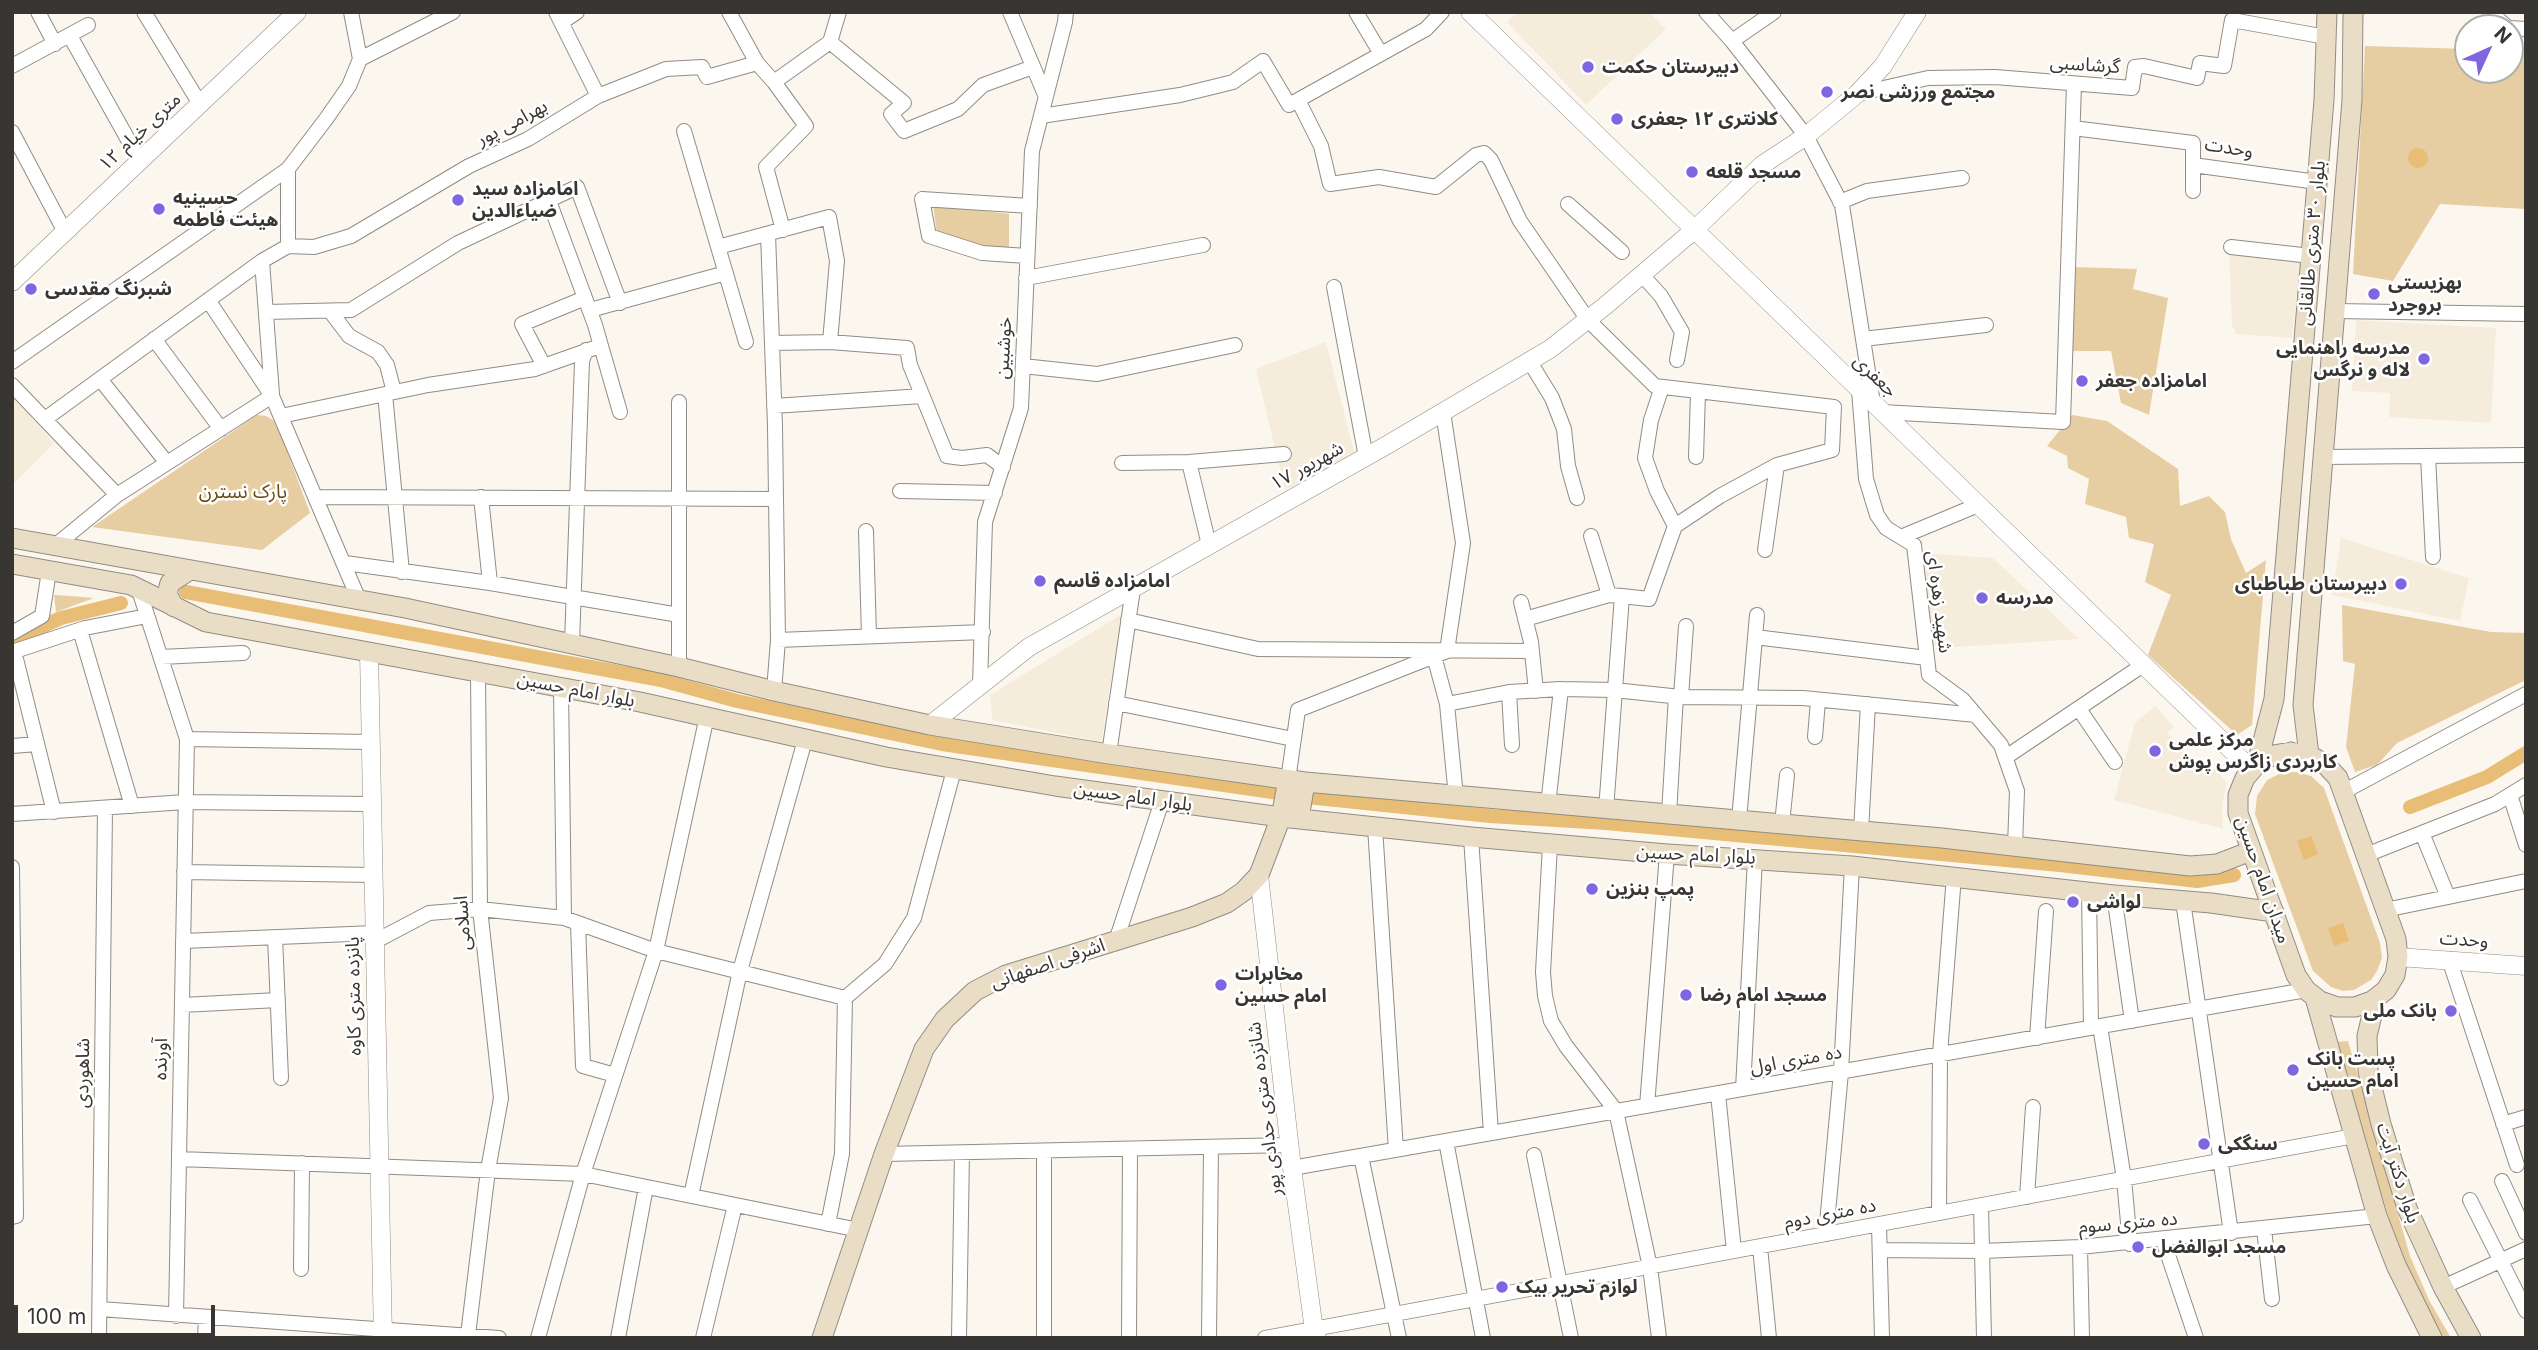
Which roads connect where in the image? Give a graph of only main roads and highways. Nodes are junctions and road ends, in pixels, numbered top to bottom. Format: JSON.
{"nodes":[{"id":1,"x":2327,"y":12,"type":"edge"},
{"id":2,"x":2353,"y":12,"type":"edge"},
{"id":3,"x":12,"y":538,"type":"edge"},
{"id":4,"x":138,"y":560,"type":"junction"},
{"id":5,"x":12,"y":564,"type":"edge"},
{"id":6,"x":190,"y":569,"type":"junction"},
{"id":7,"x":138,"y":587,"type":"junction"},
{"id":8,"x":174,"y":607,"type":"junction"},
{"id":9,"x":2309,"y":755,"type":"junction"},
{"id":10,"x":2255,"y":767,"type":"junction"},
{"id":11,"x":1296,"y":781,"type":"junction"},
{"id":12,"x":1290,"y":818,"type":"junction"},
{"id":13,"x":2251,"y":851,"type":"junction"},
{"id":14,"x":2274,"y":912,"type":"junction"},
{"id":15,"x":2310,"y":994,"type":"junction"},
{"id":16,"x":2375,"y":998,"type":"junction"},
{"id":17,"x":822,"y":1338,"type":"edge"},
{"id":18,"x":2432,"y":1338,"type":"edge"},
{"id":19,"x":2471,"y":1338,"type":"edge"}],
"edges":[{"from":1,"to":10,"type":"main road","name":"بلوار ۳۰ متری طالقانی"},
{"from":2,"to":9,"type":"main road","name":"بلوار ۳۰ متری طالقانی"},
{"from":3,"to":4,"type":"main road","name":"بلوار امام حسین"},
{"from":4,"to":6,"type":"main road","name":"بلوار امام حسین"},
{"from":4,"to":7,"type":"main road"},
{"from":5,"to":7,"type":"main road","name":"بلوار امام حسین"},
{"from":6,"to":8,"type":"main road"},
{"from":6,"to":11,"type":"main road","name":"بلوار امام حسین"},
{"from":7,"to":8,"type":"main road","name":"بلوار امام حسین"},
{"from":8,"to":12,"type":"main road","name":"بلوار امام حسین"},
{"from":9,"to":10,"type":"main road"},
{"from":9,"to":16,"type":"main road"},
{"from":10,"to":13,"type":"main road","name":"میدان امام حسین"},
{"from":11,"to":12,"type":"main road","name":"اشرفی اصفهانی"},
{"from":11,"to":13,"type":"main road","name":"بلوار امام حسین"},
{"from":12,"to":14,"type":"main road","name":"بلوار امام حسین"},
{"from":12,"to":17,"type":"main road","name":"اشرفی اصفهانی"},
{"from":13,"to":14,"type":"main road","name":"میدان امام حسین"},
{"from":14,"to":15,"type":"main road","name":"میدان امام حسین"},
{"from":15,"to":16,"type":"main road"},
{"from":15,"to":18,"type":"main road","name":"بلوار دکتر آیت"},
{"from":16,"to":19,"type":"main road","name":"بلوار دکتر آیت"}]}
